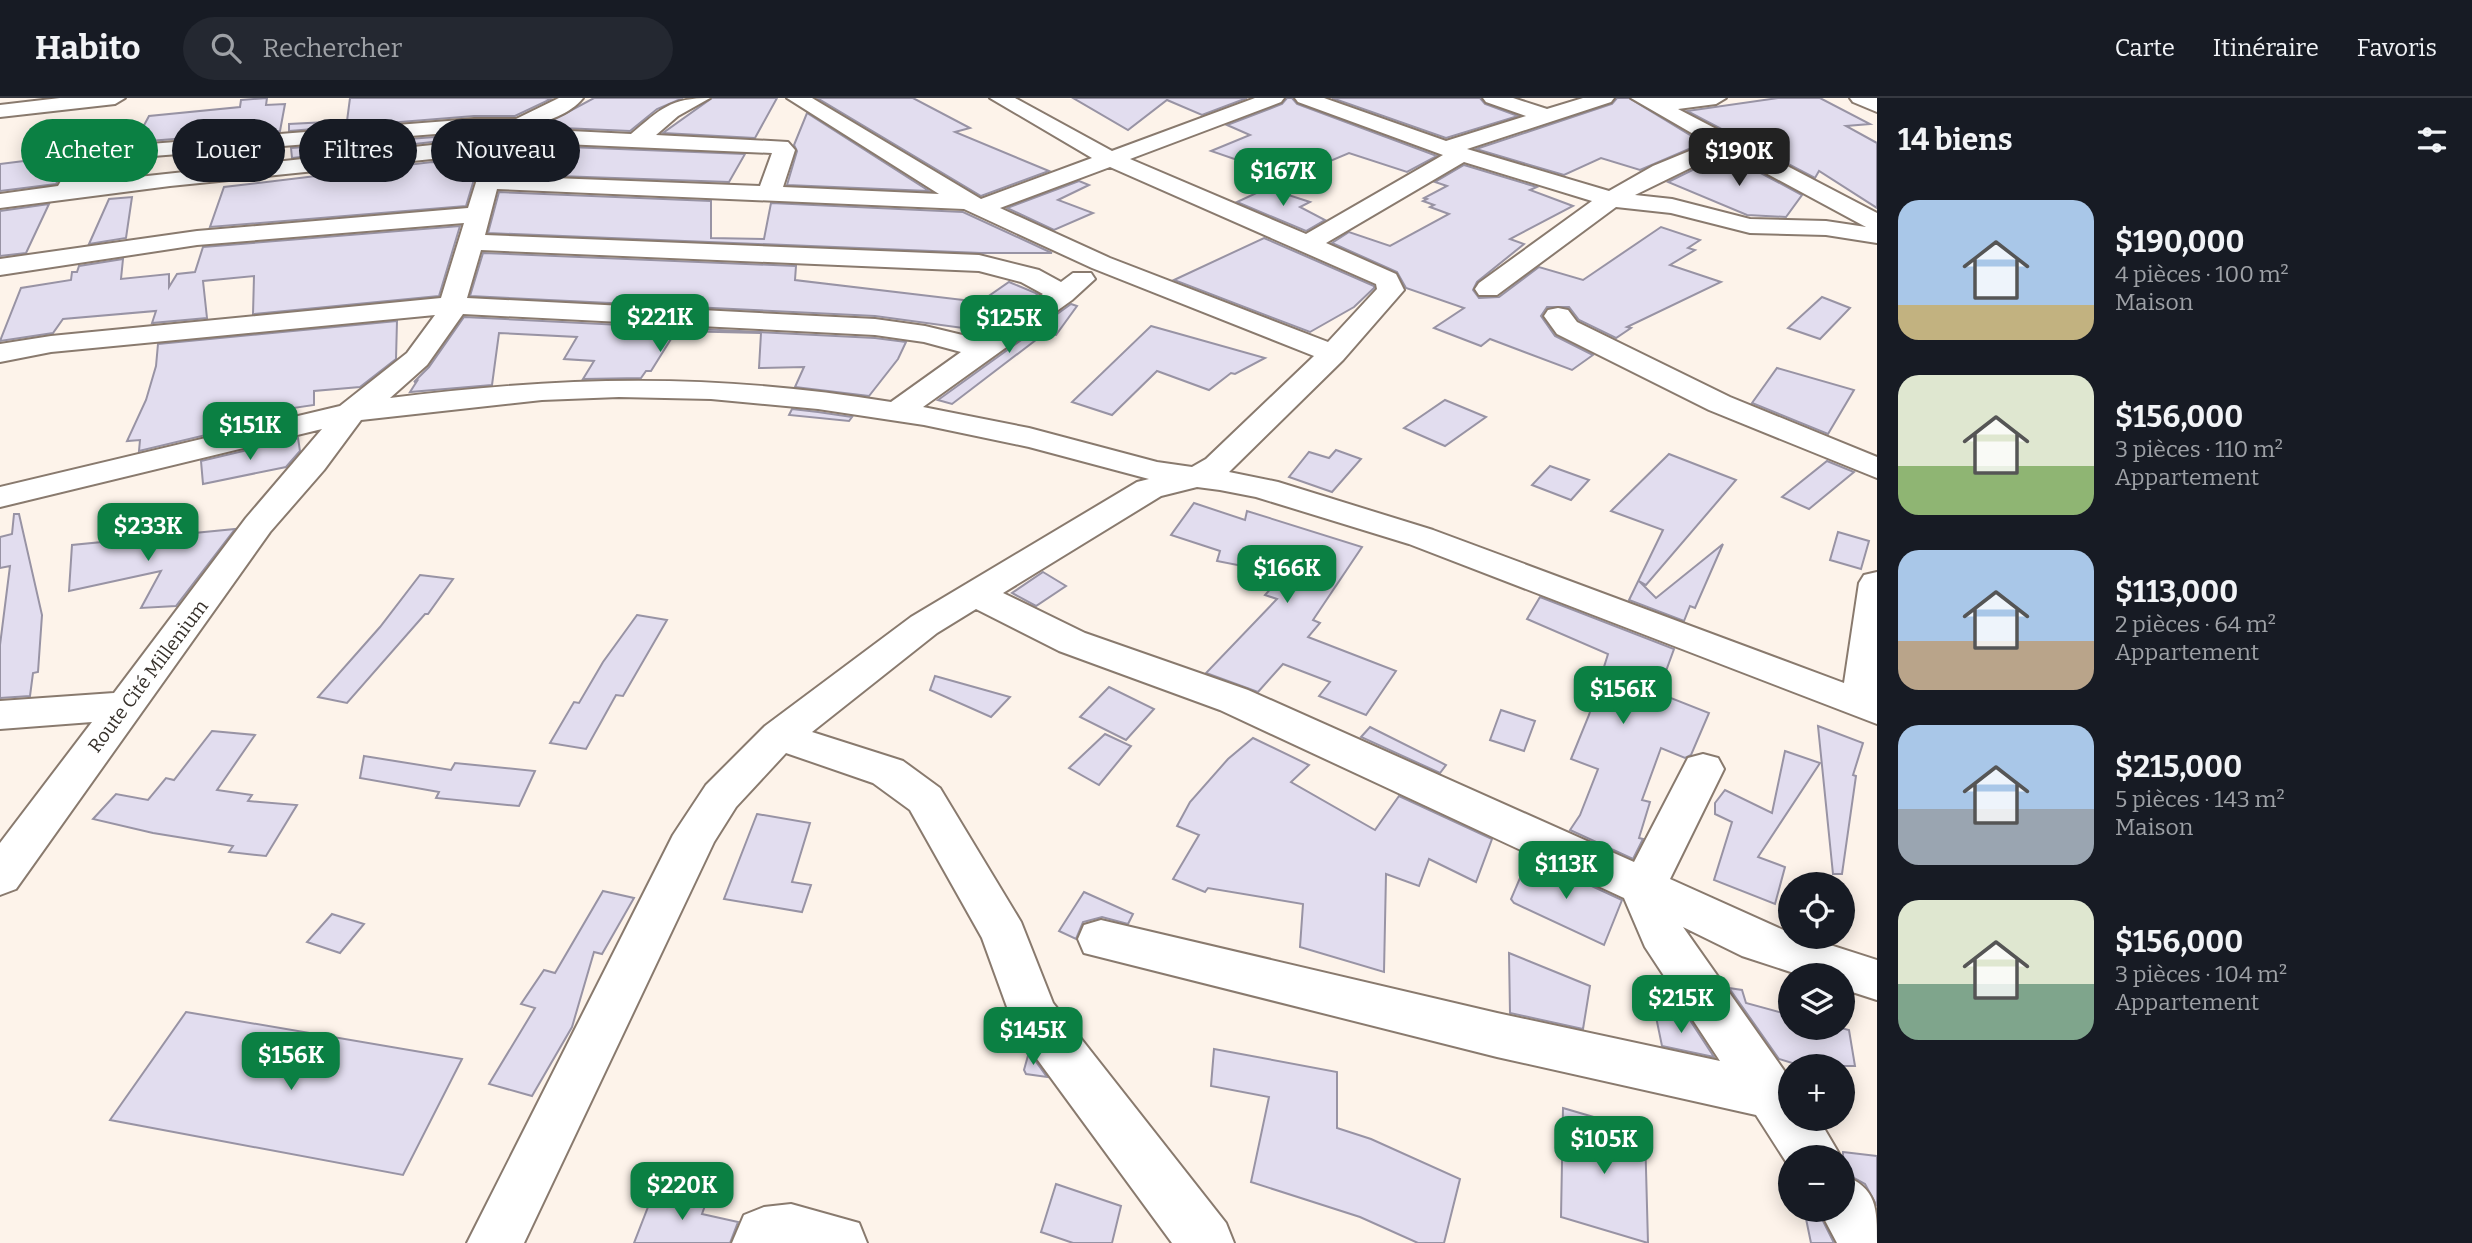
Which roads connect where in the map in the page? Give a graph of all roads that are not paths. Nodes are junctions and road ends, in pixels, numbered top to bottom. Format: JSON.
{"nodes":[{"id":1,"x":116,"y":98,"type":"edge"},
{"id":2,"x":573,"y":98,"type":"edge"},
{"id":3,"x":700,"y":98,"type":"edge"},
{"id":4,"x":797,"y":98,"type":"edge"},
{"id":5,"x":1000,"y":98,"type":"edge"},
{"id":6,"x":1275,"y":98,"type":"edge"},
{"id":7,"x":1305,"y":98,"type":"edge"},
{"id":8,"x":1493,"y":98,"type":"edge"},
{"id":9,"x":1604,"y":98,"type":"edge"},
{"id":10,"x":1716,"y":98,"type":"edge"},
{"id":11,"x":1860,"y":98,"type":"edge"},
{"id":12,"x":46,"y":102,"type":"edge"},
{"id":13,"x":1648,"y":102,"type":"edge"},
{"id":14,"x":546,"y":106,"type":"edge"},
{"id":15,"x":1877,"y":106,"type":"edge"},
{"id":16,"x":0,"y":111,"type":"edge"},
{"id":17,"x":1543,"y":115,"type":"junction"},
{"id":18,"x":431,"y":127,"type":"edge"},
{"id":19,"x":637,"y":140,"type":"junction"},
{"id":20,"x":580,"y":144,"type":"edge"},
{"id":21,"x":1725,"y":144,"type":"junction"},
{"id":22,"x":1454,"y":151,"type":"junction"},
{"id":23,"x":431,"y":152,"type":"edge"},
{"id":24,"x":1108,"y":158,"type":"junction"},
{"id":25,"x":580,"y":162,"type":"edge"},
{"id":26,"x":491,"y":182,"type":"edge"},
{"id":27,"x":769,"y":193,"type":"junction"},
{"id":28,"x":55,"y":195,"type":"junction"},
{"id":29,"x":1611,"y":200,"type":"junction"},
{"id":30,"x":0,"y":201,"type":"edge"},
{"id":31,"x":974,"y":205,"type":"junction"},
{"id":32,"x":479,"y":214,"type":"junction"},
{"id":33,"x":1877,"y":223,"type":"edge"},
{"id":34,"x":1877,"y":236,"type":"edge"},
{"id":35,"x":469,"y":242,"type":"junction"},
{"id":36,"x":1307,"y":244,"type":"junction"},
{"id":37,"x":1101,"y":263,"type":"junction"},
{"id":38,"x":0,"y":267,"type":"edge"},
{"id":39,"x":1488,"y":289,"type":"dead end"},
{"id":40,"x":1063,"y":295,"type":"junction"},
{"id":41,"x":452,"y":305,"type":"junction"},
{"id":42,"x":1558,"y":316,"type":"dead end"},
{"id":43,"x":983,"y":349,"type":"junction"},
{"id":44,"x":0,"y":353,"type":"edge"},
{"id":45,"x":1333,"y":354,"type":"junction"},
{"id":46,"x":351,"y":412,"type":"junction"},
{"id":47,"x":897,"y":412,"type":"junction"},
{"id":48,"x":1877,"y":468,"type":"edge"},
{"id":49,"x":1198,"y":477,"type":"junction"},
{"id":50,"x":0,"y":497,"type":"edge"},
{"id":51,"x":1877,"y":583,"type":"edge"},
{"id":52,"x":977,"y":595,"type":"junction"},
{"id":53,"x":123,"y":706,"type":"junction"},
{"id":54,"x":1869,"y":707,"type":"edge"},
{"id":55,"x":0,"y":715,"type":"edge"},
{"id":56,"x":779,"y":736,"type":"junction"},
{"id":57,"x":1703,"y":769,"type":"dead end"},
{"id":58,"x":13,"y":847,"type":"edge"},
{"id":59,"x":0,"y":877,"type":"edge"},
{"id":60,"x":1643,"y":888,"type":"junction"},
{"id":61,"x":1101,"y":939,"type":"dead end"},
{"id":62,"x":1877,"y":980,"type":"edge"},
{"id":63,"x":1771,"y":1095,"type":"junction"},
{"id":64,"x":1806,"y":1145,"type":"edge"},
{"id":65,"x":1855,"y":1220,"type":"edge"},
{"id":66,"x":495,"y":1243,"type":"edge"},
{"id":67,"x":760,"y":1243,"type":"edge"},
{"id":68,"x":839,"y":1243,"type":"edge"},
{"id":69,"x":1206,"y":1243,"type":"edge"},
{"id":70,"x":1869,"y":1243,"type":"edge"}],
"edges":[{"from":1,"to":12,"type":"street"},
{"from":2,"to":14,"type":"street"},
{"from":3,"to":19,"type":"street"},
{"from":4,"to":31,"type":"street"},
{"from":5,"to":24,"type":"street"},
{"from":6,"to":24,"type":"street"},
{"from":7,"to":22,"type":"street"},
{"from":8,"to":17,"type":"street"},
{"from":9,"to":17,"type":"street"},
{"from":10,"to":13,"type":"street"},
{"from":11,"to":15,"type":"street"},
{"from":12,"to":16,"type":"street"},
{"from":13,"to":21,"type":"street"},
{"from":17,"to":22,"type":"street"},
{"from":18,"to":28,"type":"street"},
{"from":19,"to":20,"type":"street"},
{"from":19,"to":27,"type":"street"},
{"from":21,"to":29,"type":"street"},
{"from":21,"to":33,"type":"street"},
{"from":22,"to":29,"type":"street"},
{"from":22,"to":36,"type":"street"},
{"from":23,"to":28,"type":"street"},
{"from":24,"to":31,"type":"street"},
{"from":24,"to":36,"type":"street"},
{"from":25,"to":27,"type":"street"},
{"from":26,"to":32,"type":"street"},
{"from":27,"to":31,"type":"street"},
{"from":28,"to":30,"type":"street"},
{"from":29,"to":34,"type":"street"},
{"from":29,"to":39,"type":"street"},
{"from":31,"to":37,"type":"street"},
{"from":32,"to":35,"type":"street"},
{"from":32,"to":38,"type":"street"},
{"from":35,"to":40,"type":"street"},
{"from":35,"to":41,"type":"street"},
{"from":36,"to":45,"type":"street"},
{"from":37,"to":40,"type":"street"},
{"from":37,"to":45,"type":"street"},
{"from":40,"to":43,"type":"street"},
{"from":41,"to":43,"type":"street"},
{"from":41,"to":44,"type":"street"},
{"from":41,"to":46,"type":"street"},
{"from":42,"to":48,"type":"street"},
{"from":43,"to":47,"type":"street"},
{"from":45,"to":49,"type":"street"},
{"from":46,"to":47,"type":"street"},
{"from":46,"to":50,"type":"street"},
{"from":46,"to":53,"type":"street","name":"Route Cité Millenium"},
{"from":47,"to":49,"type":"street"},
{"from":49,"to":52,"type":"street"},
{"from":49,"to":54,"type":"street"},
{"from":51,"to":54,"type":"street"},
{"from":52,"to":56,"type":"street"},
{"from":52,"to":60,"type":"street"},
{"from":53,"to":55,"type":"street"},
{"from":53,"to":58,"type":"street","name":"Route Cité Millenium"},
{"from":56,"to":66,"type":"street"},
{"from":56,"to":69,"type":"street"},
{"from":57,"to":60,"type":"street"},
{"from":58,"to":59,"type":"street","name":"Route Cité Millenium"},
{"from":60,"to":62,"type":"street"},
{"from":60,"to":63,"type":"street"},
{"from":61,"to":63,"type":"street"},
{"from":63,"to":64,"type":"street"},
{"from":65,"to":70,"type":"street"},
{"from":67,"to":68,"type":"street"}]}
